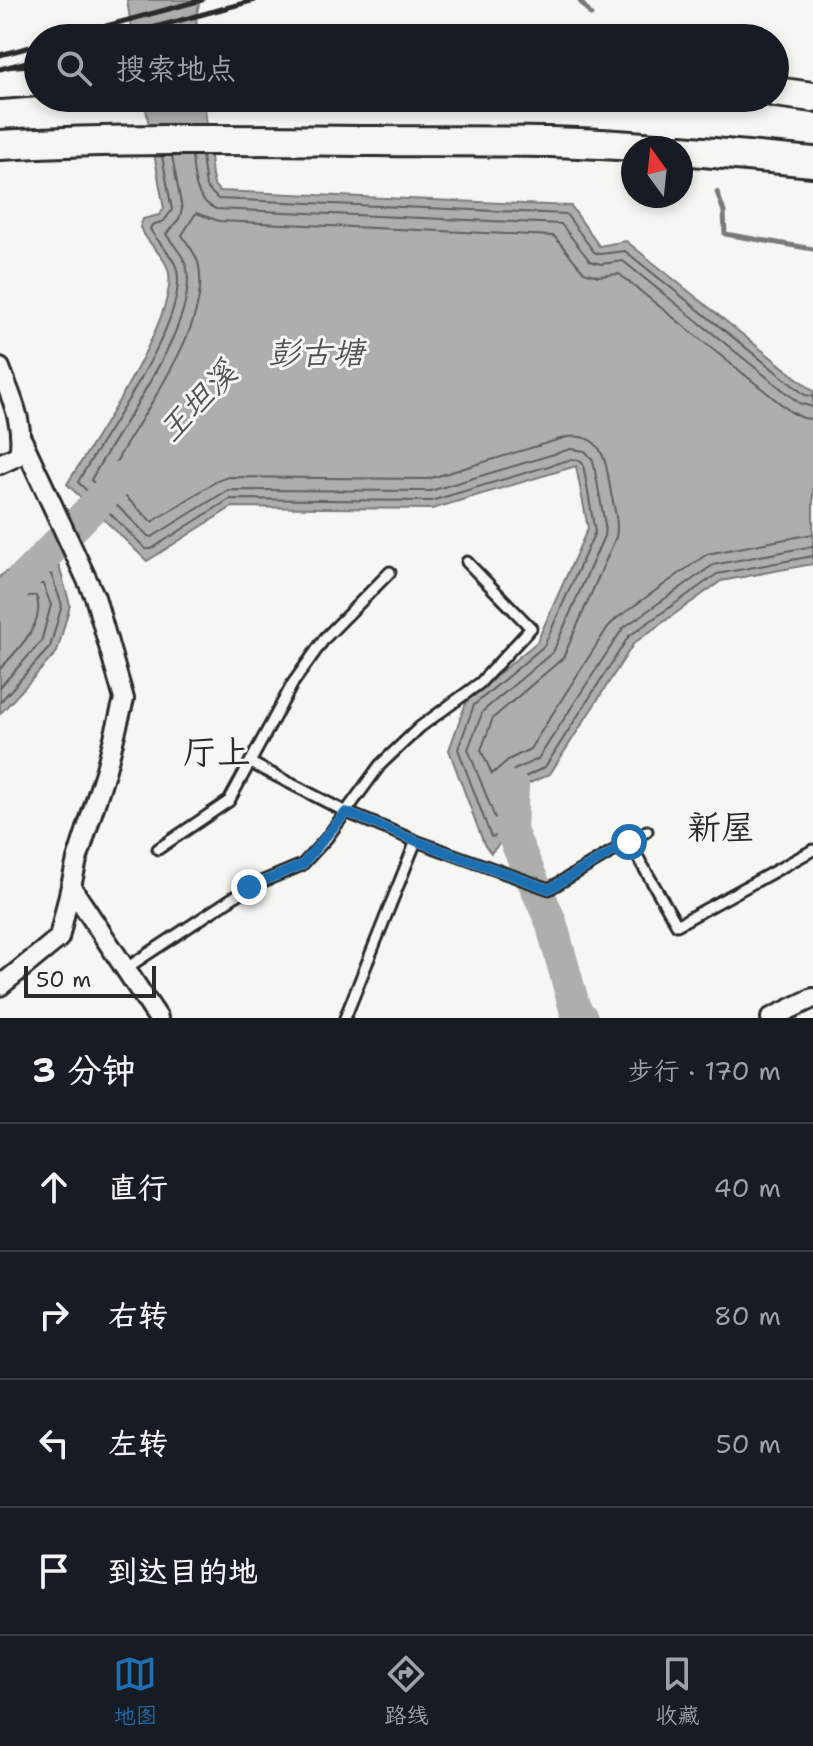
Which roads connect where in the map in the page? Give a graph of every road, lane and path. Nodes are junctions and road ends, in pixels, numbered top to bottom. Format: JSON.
{"nodes":[{"id":1,"x":24,"y":82,"type":"edge"},
{"id":2,"x":0,"y":84,"type":"edge"},
{"id":3,"x":789,"y":94,"type":"edge"},
{"id":4,"x":813,"y":97,"type":"edge"},
{"id":5,"x":0,"y":145,"type":"edge"},
{"id":6,"x":621,"y":147,"type":"edge"},
{"id":7,"x":693,"y":151,"type":"edge"},
{"id":8,"x":813,"y":162,"type":"edge"},
{"id":9,"x":0,"y":368,"type":"edge"},
{"id":10,"x":22,"y":440,"type":"junction"},
{"id":11,"x":0,"y":464,"type":"edge"},
{"id":12,"x":467,"y":562,"type":"dead end"},
{"id":13,"x":390,"y":572,"type":"dead end"},
{"id":14,"x":251,"y":763,"type":"junction"},
{"id":15,"x":346,"y":812,"type":"junction"},
{"id":16,"x":647,"y":831,"type":"dead end"},
{"id":17,"x":416,"y":841,"type":"junction"},
{"id":18,"x":629,"y":842,"type":"junction"},
{"id":19,"x":158,"y":849,"type":"dead end"},
{"id":20,"x":813,"y":850,"type":"edge"},
{"id":21,"x":71,"y":887,"type":"junction"},
{"id":22,"x":125,"y":969,"type":"junction"},
{"id":23,"x":0,"y":986,"type":"edge"},
{"id":24,"x":813,"y":998,"type":"edge"},
{"id":25,"x":158,"y":1018,"type":"edge"},
{"id":26,"x":345,"y":1018,"type":"edge"},
{"id":27,"x":771,"y":1018,"type":"edge"}],
"edges":[{"from":1,"to":2,"type":"main road"},
{"from":3,"to":4,"type":"main road"},
{"from":5,"to":6,"type":"main road"},
{"from":7,"to":8,"type":"main road"},
{"from":9,"to":10,"type":"street"},
{"from":10,"to":11,"type":"street"},
{"from":10,"to":21,"type":"street"},
{"from":12,"to":15,"type":"lane"},
{"from":13,"to":14,"type":"lane"},
{"from":14,"to":15,"type":"lane"},
{"from":14,"to":19,"type":"lane"},
{"from":15,"to":17,"type":"lane"},
{"from":15,"to":22,"type":"lane"},
{"from":16,"to":18,"type":"lane"},
{"from":17,"to":18,"type":"lane"},
{"from":17,"to":26,"type":"lane"},
{"from":18,"to":20,"type":"lane"},
{"from":21,"to":22,"type":"street"},
{"from":21,"to":23,"type":"street"},
{"from":22,"to":25,"type":"street"},
{"from":24,"to":27,"type":"street"}]}
